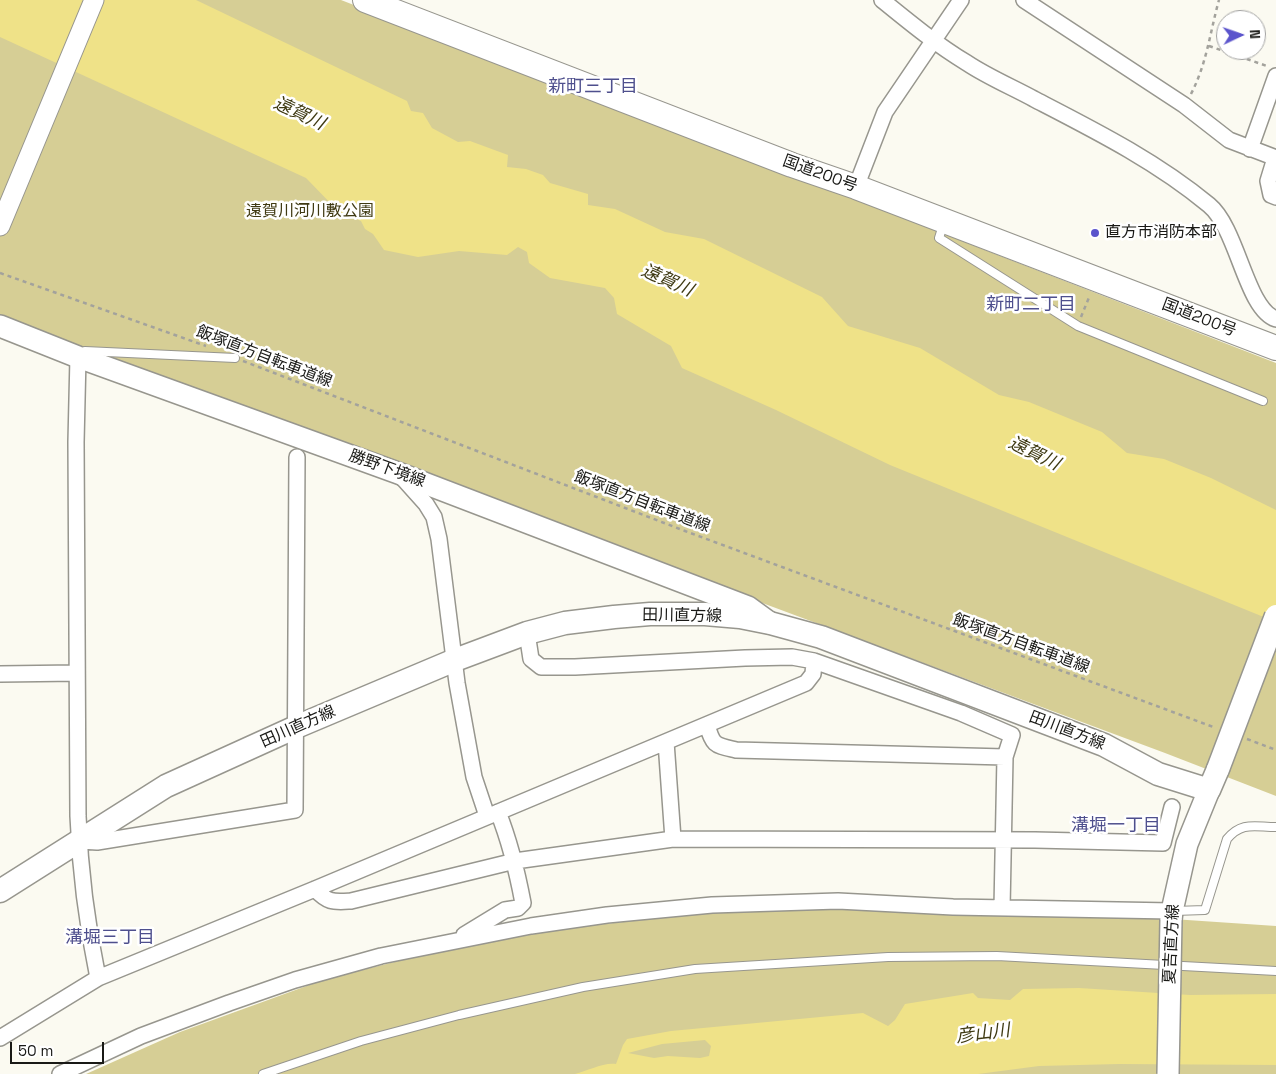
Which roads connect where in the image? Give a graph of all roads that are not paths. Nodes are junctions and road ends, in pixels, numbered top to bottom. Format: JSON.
{"nodes":[{"id":1,"x":94,"y":0,"type":"edge"},
{"id":2,"x":365,"y":0,"type":"edge"},
{"id":3,"x":882,"y":0,"type":"edge"},
{"id":4,"x":961,"y":0,"type":"edge"},
{"id":5,"x":1024,"y":0,"type":"edge"},
{"id":6,"x":934,"y":40,"type":"junction"},
{"id":7,"x":1272,"y":71,"type":"edge"},
{"id":8,"x":1250,"y":149,"type":"junction"},
{"id":9,"x":1275,"y":158,"type":"edge"},
{"id":10,"x":856,"y":186,"type":"junction"},
{"id":11,"x":1276,"y":197,"type":"edge"},
{"id":12,"x":945,"y":220,"type":"junction"},
{"id":13,"x":0,"y":226,"type":"edge"},
{"id":14,"x":1276,"y":319,"type":"edge"},
{"id":15,"x":0,"y":326,"type":"edge"},
{"id":16,"x":1276,"y":348,"type":"edge"},
{"id":17,"x":69,"y":354,"type":"junction"},
{"id":18,"x":234,"y":358,"type":"road end"},
{"id":19,"x":1263,"y":401,"type":"dead end"},
{"id":20,"x":297,"y":458,"type":"dead end"},
{"id":21,"x":398,"y":473,"type":"junction"},
{"id":22,"x":1276,"y":616,"type":"edge"},
{"id":23,"x":770,"y":623,"type":"junction"},
{"id":24,"x":527,"y":633,"type":"junction"},
{"id":25,"x":455,"y":660,"type":"junction"},
{"id":26,"x":814,"y":661,"type":"junction"},
{"id":27,"x":77,"y":673,"type":"junction"},
{"id":28,"x":0,"y":674,"type":"edge"},
{"id":29,"x":707,"y":725,"type":"junction"},
{"id":30,"x":296,"y":727,"type":"junction"},
{"id":31,"x":666,"y":742,"type":"junction"},
{"id":32,"x":1006,"y":757,"type":"junction"},
{"id":33,"x":1209,"y":790,"type":"junction"},
{"id":34,"x":1172,"y":807,"type":"dead end"},
{"id":35,"x":492,"y":814,"type":"junction"},
{"id":36,"x":1276,"y":827,"type":"edge"},
{"id":37,"x":673,"y":839,"type":"junction"},
{"id":38,"x":1003,"y":840,"type":"junction"},
{"id":39,"x":78,"y":841,"type":"junction"},
{"id":40,"x":515,"y":862,"type":"junction"},
{"id":41,"x":315,"y":889,"type":"junction"},
{"id":42,"x":0,"y":891,"type":"edge"},
{"id":43,"x":1002,"y":908,"type":"junction"},
{"id":44,"x":1171,"y":915,"type":"junction"},
{"id":45,"x":455,"y":940,"type":"junction"},
{"id":46,"x":1276,"y":971,"type":"edge"},
{"id":47,"x":98,"y":978,"type":"junction"},
{"id":48,"x":0,"y":1038,"type":"edge"},
{"id":49,"x":60,"y":1074,"type":"edge"},
{"id":50,"x":263,"y":1074,"type":"edge"},
{"id":51,"x":1168,"y":1074,"type":"edge"}],
"edges":[{"from":1,"to":13,"type":"street"},
{"from":2,"to":10,"type":"highway","name":"国道200号"},
{"from":3,"to":6,"type":"street"},
{"from":4,"to":6,"type":"street"},
{"from":5,"to":8,"type":"street"},
{"from":6,"to":10,"type":"street"},
{"from":6,"to":14,"type":"street"},
{"from":7,"to":8,"type":"street"},
{"from":8,"to":9,"type":"street"},
{"from":9,"to":11,"type":"street"},
{"from":10,"to":12,"type":"highway","name":"国道200号"},
{"from":12,"to":16,"type":"highway","name":"国道200号"},
{"from":12,"to":19,"type":"lane"},
{"from":15,"to":17,"type":"main road","name":"勝野下境線"},
{"from":17,"to":18,"type":"lane"},
{"from":17,"to":21,"type":"main road","name":"勝野下境線"},
{"from":17,"to":27,"type":"street"},
{"from":20,"to":30,"type":"street"},
{"from":21,"to":23,"type":"main road","name":"勝野下境線"},
{"from":21,"to":25,"type":"street"},
{"from":22,"to":33,"type":"main road","bridge":true},
{"from":23,"to":24,"type":"main road","name":"田川直方線"},
{"from":23,"to":33,"type":"main road","name":"田川直方線"},
{"from":24,"to":25,"type":"main road","name":"田川直方線"},
{"from":24,"to":26,"type":"street"},
{"from":25,"to":30,"type":"main road","name":"田川直方線"},
{"from":25,"to":35,"type":"street"},
{"from":26,"to":29,"type":"street"},
{"from":26,"to":32,"type":"street"},
{"from":27,"to":28,"type":"street"},
{"from":27,"to":39,"type":"street"},
{"from":29,"to":31,"type":"street"},
{"from":29,"to":32,"type":"street"},
{"from":30,"to":39,"type":"main road","name":"田川直方線"},
{"from":30,"to":39,"type":"street"},
{"from":31,"to":35,"type":"street"},
{"from":31,"to":37,"type":"street"},
{"from":32,"to":38,"type":"street"},
{"from":33,"to":44,"type":"main road","name":"夏吉直方線"},
{"from":34,"to":38,"type":"street"},
{"from":35,"to":40,"type":"street"},
{"from":35,"to":41,"type":"street"},
{"from":36,"to":44,"type":"lane"},
{"from":37,"to":38,"type":"street"},
{"from":37,"to":40,"type":"street"},
{"from":38,"to":43,"type":"street"},
{"from":39,"to":42,"type":"main road","name":"田川直方線"},
{"from":39,"to":47,"type":"street"},
{"from":40,"to":41,"type":"street"},
{"from":40,"to":45,"type":"street"},
{"from":41,"to":47,"type":"street"},
{"from":43,"to":44,"type":"street"},
{"from":43,"to":45,"type":"street"},
{"from":44,"to":51,"type":"main road","name":"夏吉直方線","bridge":true},
{"from":45,"to":49,"type":"street"},
{"from":46,"to":50,"type":"lane"},
{"from":47,"to":48,"type":"street"}]}
